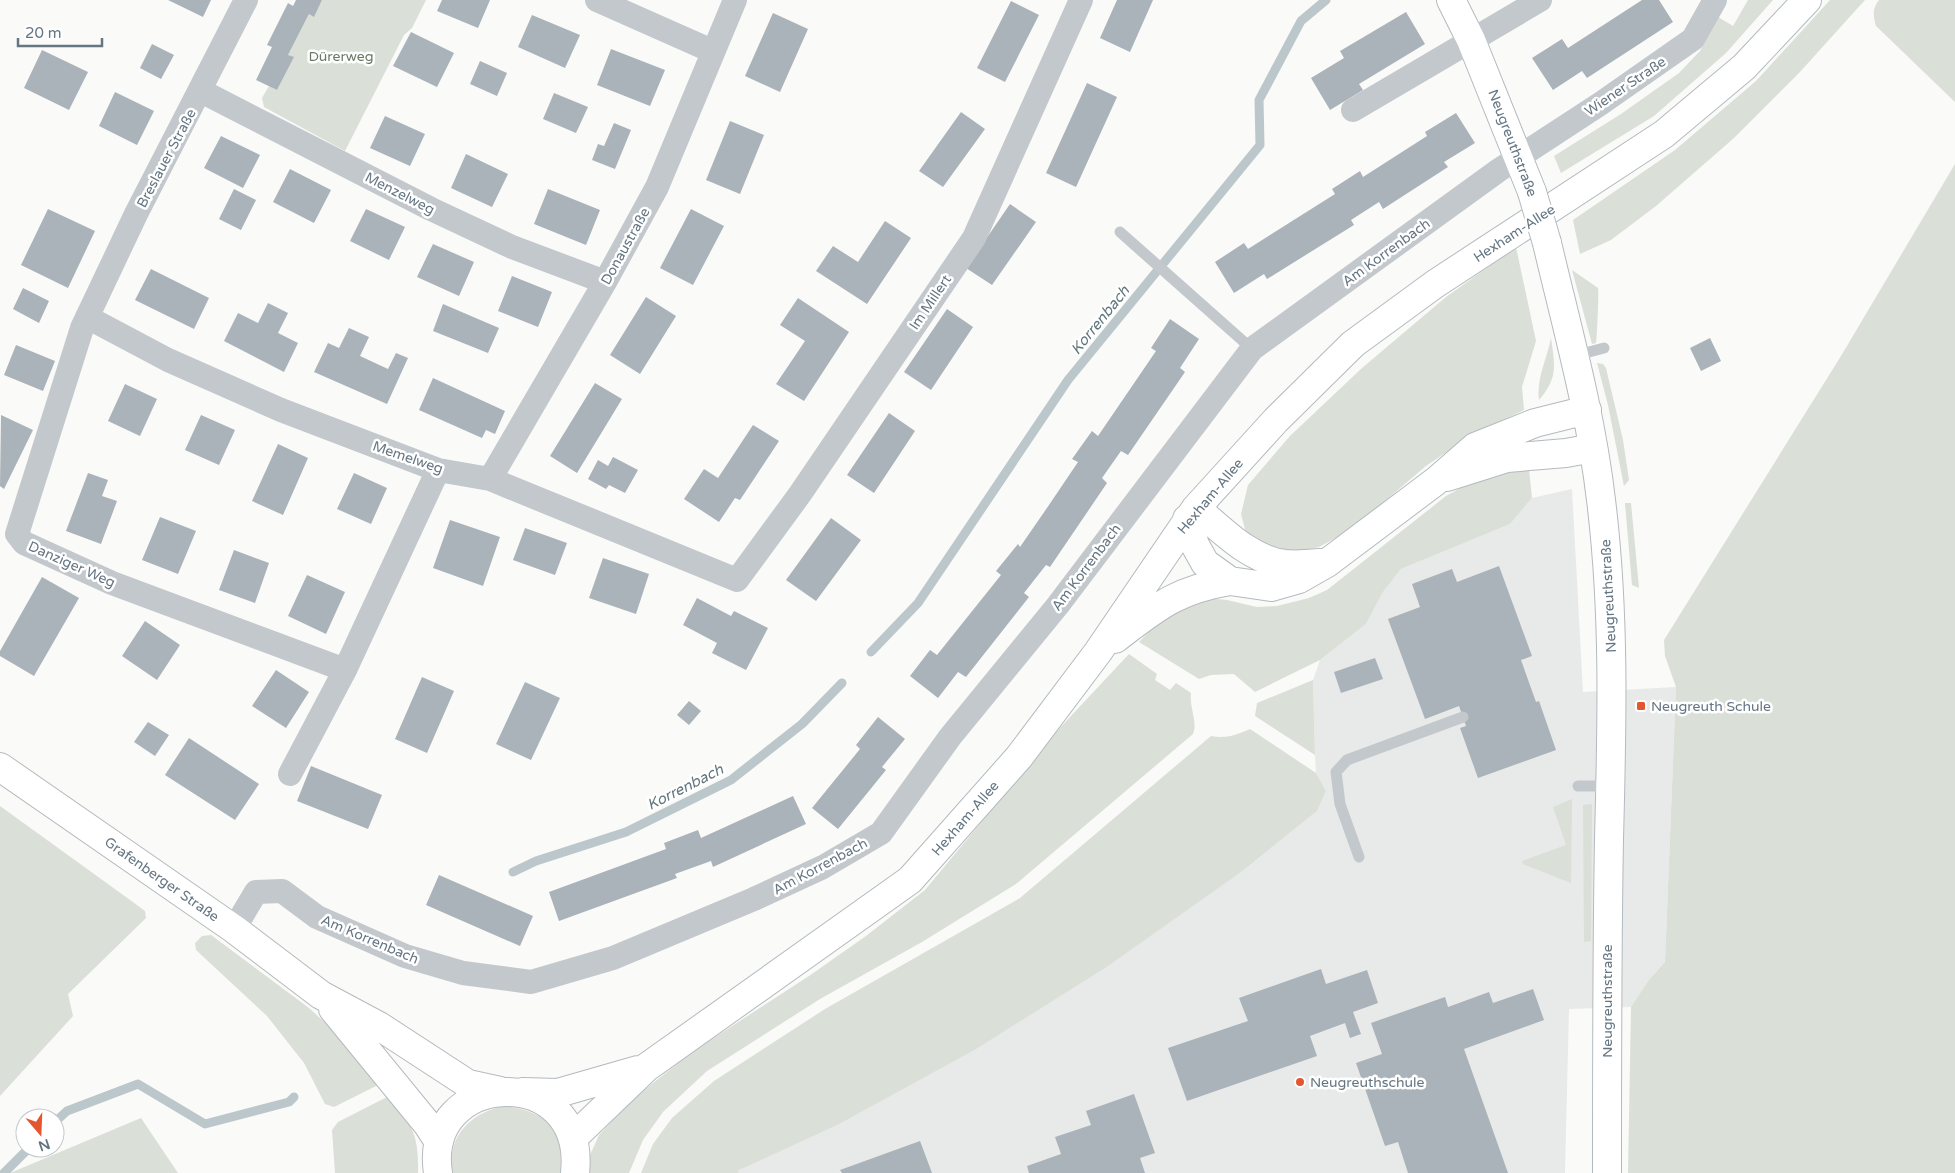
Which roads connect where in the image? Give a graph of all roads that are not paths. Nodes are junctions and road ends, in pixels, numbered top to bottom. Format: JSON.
{"nodes":[{"id":1,"x":246,"y":0,"type":"edge"},
{"id":2,"x":597,"y":0,"type":"edge"},
{"id":3,"x":735,"y":0,"type":"edge"},
{"id":4,"x":1080,"y":0,"type":"edge"},
{"id":5,"x":1451,"y":0,"type":"edge"},
{"id":6,"x":1540,"y":0,"type":"edge"},
{"id":7,"x":1715,"y":0,"type":"edge"},
{"id":8,"x":1807,"y":0,"type":"edge"},
{"id":9,"x":1471,"y":40,"type":"junction"},
{"id":10,"x":712,"y":51,"type":"junction"},
{"id":11,"x":201,"y":91,"type":"junction"},
{"id":12,"x":1353,"y":110,"type":"dead end"},
{"id":13,"x":1520,"y":157,"type":"junction"},
{"id":14,"x":1120,"y":232,"type":"dead end"},
{"id":15,"x":605,"y":282,"type":"junction"},
{"id":16,"x":87,"y":316,"type":"junction"},
{"id":17,"x":1604,"y":348,"type":"dead end"},
{"id":18,"x":1252,"y":349,"type":"junction"},
{"id":19,"x":1574,"y":356,"type":"junction"},
{"id":20,"x":1587,"y":410,"type":"junction"},
{"id":21,"x":1594,"y":448,"type":"junction"},
{"id":22,"x":438,"y":470,"type":"junction"},
{"id":23,"x":490,"y":479,"type":"junction"},
{"id":24,"x":1436,"y":480,"type":"junction"},
{"id":25,"x":1192,"y":514,"type":"junction"},
{"id":26,"x":1327,"y":563,"type":"junction"},
{"id":27,"x":737,"y":580,"type":"joint"},
{"id":28,"x":1230,"y":581,"type":"junction"},
{"id":29,"x":1098,"y":652,"type":"junction"},
{"id":30,"x":345,"y":670,"type":"junction"},
{"id":31,"x":1463,"y":717,"type":"dead end"},
{"id":32,"x":0,"y":766,"type":"edge"},
{"id":33,"x":290,"y":774,"type":"dead end"},
{"id":34,"x":1578,"y":786,"type":"dead end"},
{"id":35,"x":1611,"y":786,"type":"junction"},
{"id":36,"x":1359,"y":857,"type":"dead end"},
{"id":37,"x":234,"y":928,"type":"junction"},
{"id":38,"x":321,"y":995,"type":"junction"},
{"id":39,"x":647,"y":1067,"type":"junction"},
{"id":40,"x":512,"y":1091,"type":"junction"},
{"id":41,"x":573,"y":1138,"type":"junction"},
{"id":42,"x":439,"y":1142,"type":"junction"},
{"id":43,"x":438,"y":1173,"type":"edge"},
{"id":44,"x":575,"y":1173,"type":"edge"},
{"id":45,"x":1607,"y":1173,"type":"edge"}],
"edges":[{"from":1,"to":11,"type":"street","name":"Breslauer Straße"},
{"from":2,"to":10,"type":"street"},
{"from":3,"to":10,"type":"street","name":"Donaustraße"},
{"from":4,"to":27,"type":"street","name":"Im Millert"},
{"from":5,"to":9,"type":"main road","name":"Neugreuthstraße"},
{"from":6,"to":9,"type":"street"},
{"from":7,"to":13,"type":"street","name":"Wiener Straße"},
{"from":8,"to":25,"type":"main road","name":"Hexham-Allee"},
{"from":9,"to":12,"type":"street"},
{"from":9,"to":13,"type":"main road","name":"Neugreuthstraße"},
{"from":10,"to":15,"type":"street","name":"Donaustraße"},
{"from":11,"to":15,"type":"street","name":"Menzelweg"},
{"from":11,"to":16,"type":"street","name":"Breslauer Straße"},
{"from":13,"to":18,"type":"street","name":"Am Korrenbach"},
{"from":13,"to":19,"type":"main road","name":"Neugreuthstraße","bridge":true},
{"from":14,"to":18,"type":"lane"},
{"from":15,"to":23,"type":"street","name":"Donaustraße"},
{"from":16,"to":22,"type":"street","name":"Memelweg"},
{"from":16,"to":30,"type":"street","name":"Danziger Weg"},
{"from":17,"to":19,"type":"lane"},
{"from":18,"to":37,"type":"street","name":"Am Korrenbach"},
{"from":19,"to":20,"type":"main road","name":"Neugreuthstraße"},
{"from":20,"to":21,"type":"main road","name":"Neugreuthstraße"},
{"from":20,"to":24,"type":"main road"},
{"from":21,"to":24,"type":"main road"},
{"from":21,"to":35,"type":"main road","name":"Neugreuthstraße"},
{"from":22,"to":23,"type":"street","name":"Memelweg"},
{"from":22,"to":30,"type":"street"},
{"from":23,"to":27,"type":"street","name":"Memelweg"},
{"from":24,"to":26,"type":"main road"},
{"from":25,"to":26,"type":"main road"},
{"from":25,"to":28,"type":"main road"},
{"from":25,"to":29,"type":"main road","name":"Hexham-Allee"},
{"from":26,"to":28,"type":"main road"},
{"from":28,"to":29,"type":"main road"},
{"from":29,"to":39,"type":"main road","name":"Hexham-Allee"},
{"from":30,"to":33,"type":"street"},
{"from":31,"to":36,"type":"lane"},
{"from":32,"to":37,"type":"main road","name":"Grafenberger Straße"},
{"from":34,"to":35,"type":"lane"},
{"from":35,"to":45,"type":"main road","name":"Neugreuthstraße"},
{"from":37,"to":38,"type":"main road","name":"Grafenberger Straße"},
{"from":38,"to":40,"type":"main road","name":"Grafenberger Straße"},
{"from":38,"to":42,"type":"main road","name":"Grafenberger Straße"},
{"from":39,"to":40,"type":"main road","name":"Hexham-Allee"},
{"from":39,"to":41,"type":"main road","name":"Hexham-Allee"},
{"from":40,"to":41,"type":"main road"},
{"from":40,"to":42,"type":"main road"},
{"from":41,"to":44,"type":"main road"},
{"from":42,"to":43,"type":"main road"}]}
